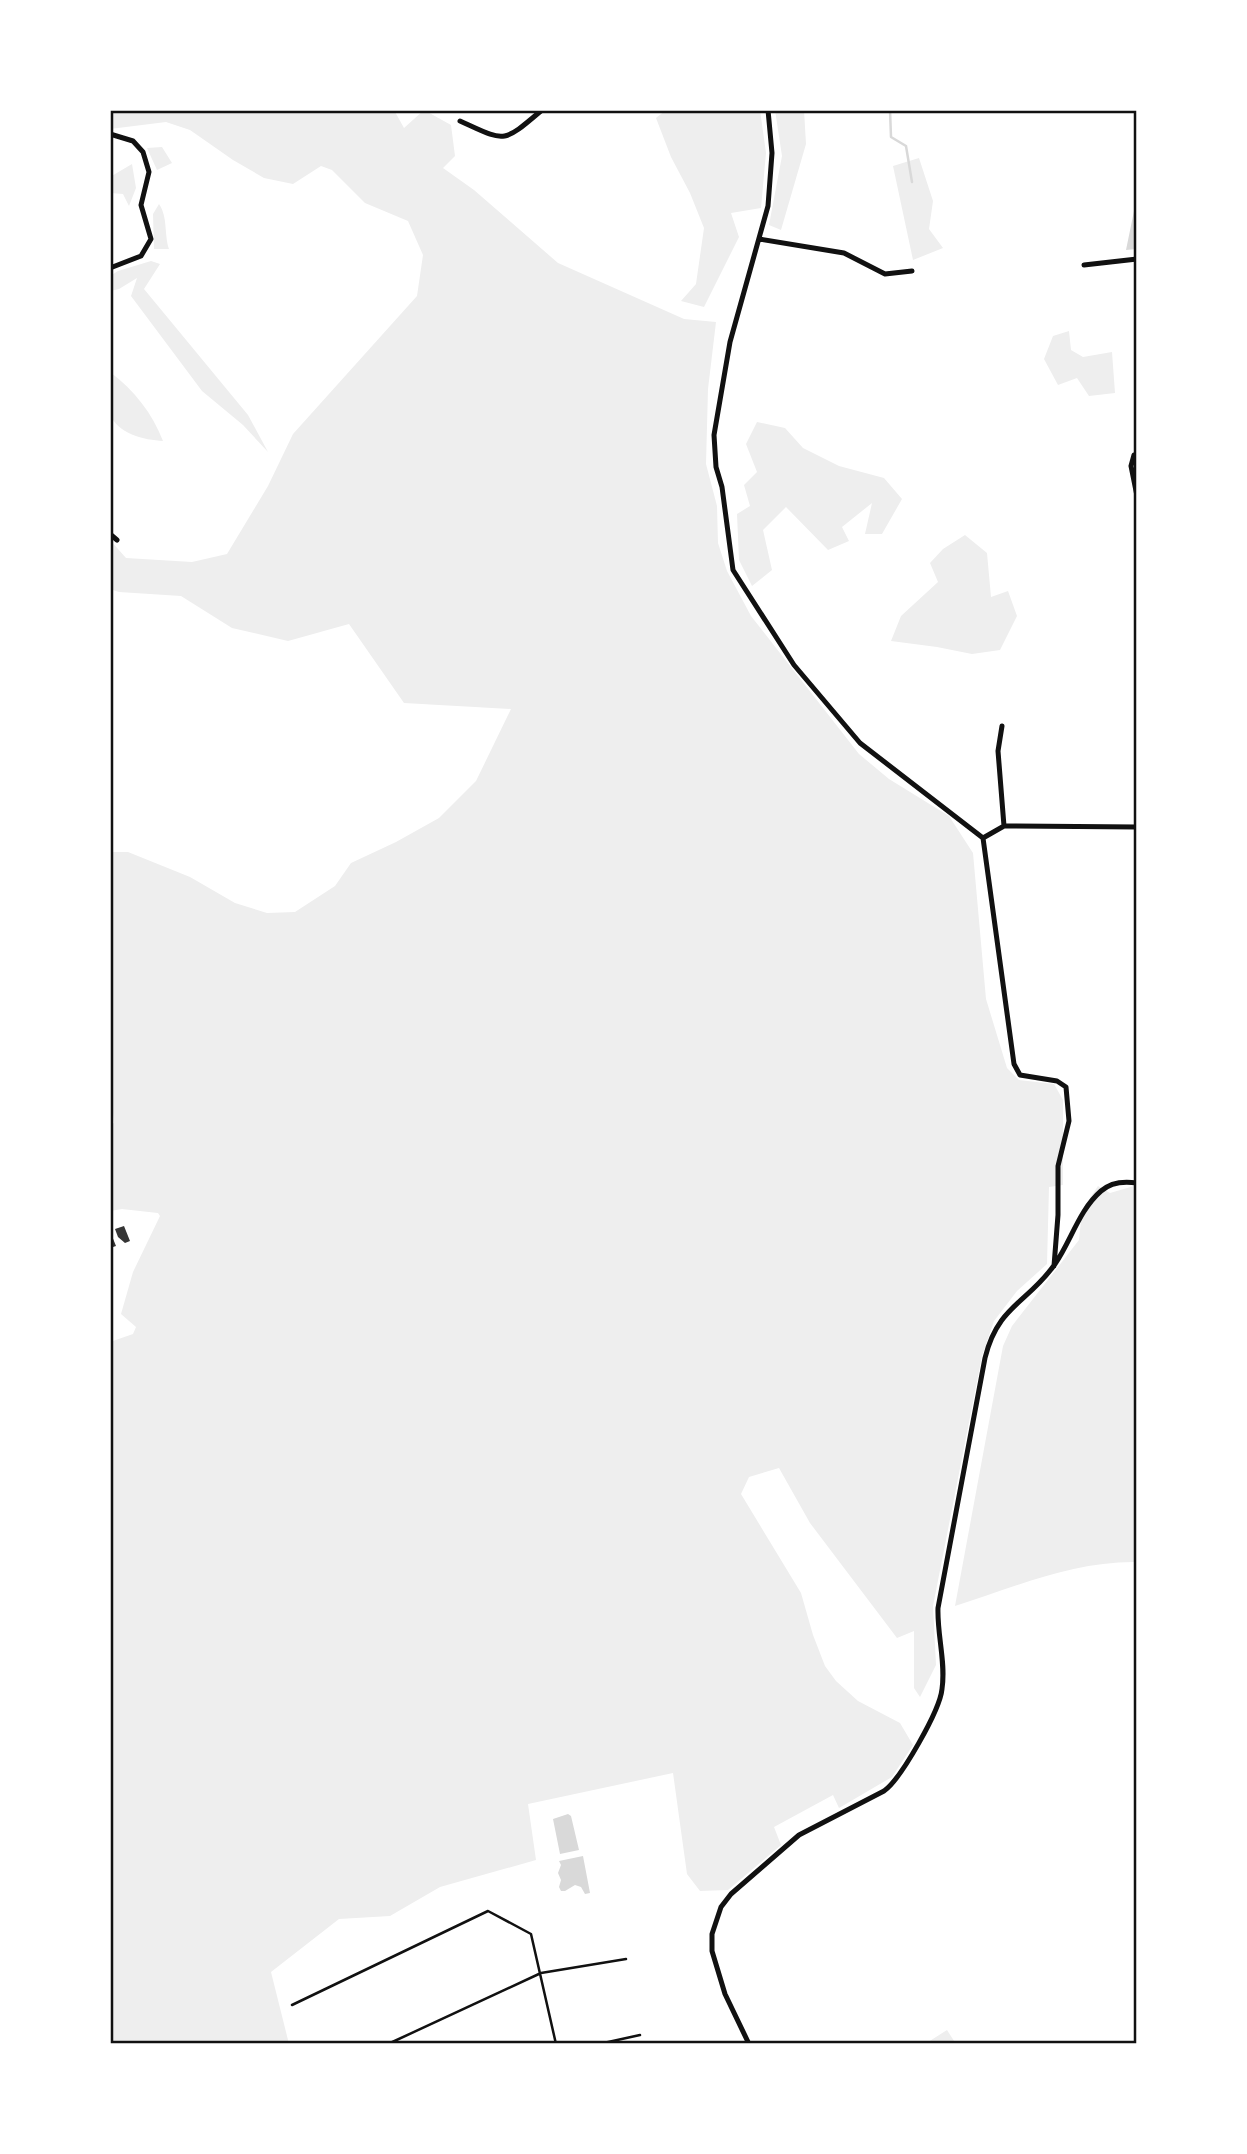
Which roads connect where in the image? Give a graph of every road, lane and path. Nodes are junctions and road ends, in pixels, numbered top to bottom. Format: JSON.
{"nodes":[{"id":1,"x":542,"y":110,"type":"edge"},
{"id":2,"x":768,"y":110,"type":"edge"},
{"id":3,"x":460,"y":121,"type":"dead end"},
{"id":4,"x":110,"y":134,"type":"edge"},
{"id":5,"x":758,"y":239,"type":"junction"},
{"id":6,"x":1137,"y":259,"type":"edge"},
{"id":7,"x":1084,"y":265,"type":"dead end"},
{"id":8,"x":110,"y":268,"type":"edge"},
{"id":9,"x":912,"y":271,"type":"dead end"},
{"id":10,"x":1134,"y":455,"type":"dead end"},
{"id":11,"x":1137,"y":496,"type":"edge"},
{"id":12,"x":110,"y":534,"type":"edge"},
{"id":13,"x":117,"y":540,"type":"dead end"},
{"id":14,"x":1002,"y":726,"type":"dead end"},
{"id":15,"x":1004,"y":826,"type":"junction"},
{"id":16,"x":1137,"y":827,"type":"edge"},
{"id":17,"x":983,"y":838,"type":"junction"},
{"id":18,"x":1137,"y":1183,"type":"edge"},
{"id":19,"x":1054,"y":1266,"type":"junction"},
{"id":20,"x":626,"y":1959,"type":"dead end"},
{"id":21,"x":541,"y":1973,"type":"junction"},
{"id":22,"x":292,"y":2005,"type":"dead end"},
{"id":23,"x":640,"y":2035,"type":"dead end"},
{"id":24,"x":388,"y":2044,"type":"edge"},
{"id":25,"x":556,"y":2044,"type":"edge"},
{"id":26,"x":599,"y":2044,"type":"edge"},
{"id":27,"x":749,"y":2044,"type":"edge"}],
"edges":[{"from":1,"to":3,"type":"street"},
{"from":2,"to":5,"type":"street"},
{"from":4,"to":8,"type":"street"},
{"from":5,"to":9,"type":"street"},
{"from":5,"to":17,"type":"street"},
{"from":6,"to":7,"type":"street"},
{"from":10,"to":11,"type":"street"},
{"from":12,"to":13,"type":"street"},
{"from":14,"to":15,"type":"street"},
{"from":15,"to":16,"type":"street"},
{"from":15,"to":17,"type":"street"},
{"from":17,"to":19,"type":"street"},
{"from":18,"to":19,"type":"street"},
{"from":19,"to":27,"type":"street"},
{"from":20,"to":21,"type":"lane"},
{"from":21,"to":22,"type":"lane"},
{"from":21,"to":24,"type":"lane"},
{"from":21,"to":25,"type":"lane"},
{"from":23,"to":26,"type":"lane"}]}
